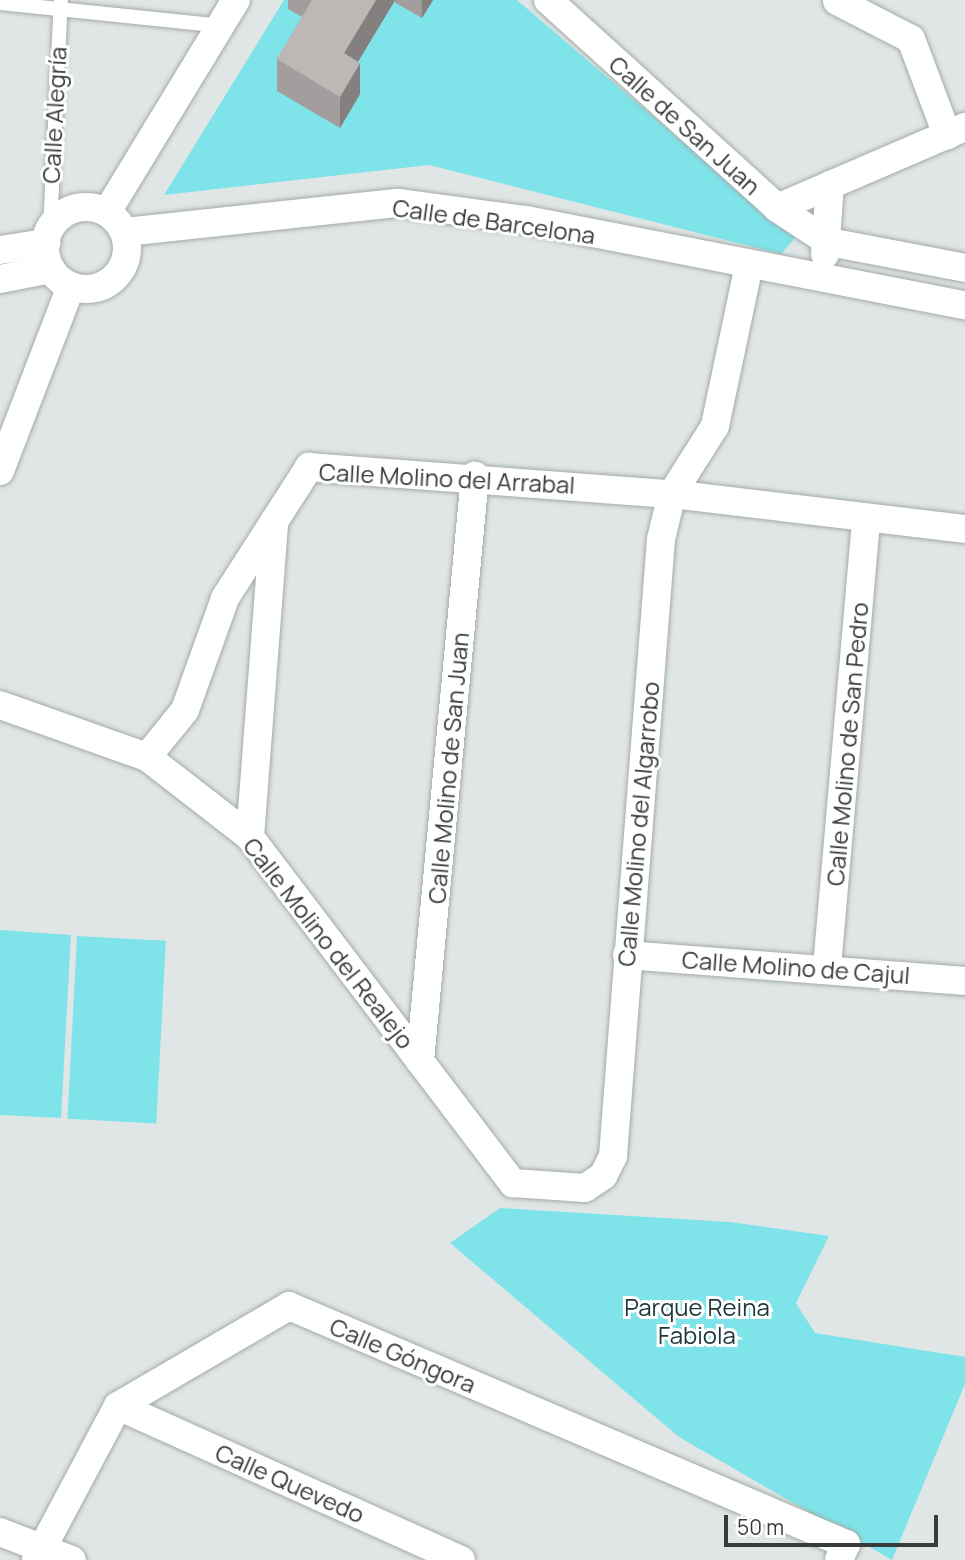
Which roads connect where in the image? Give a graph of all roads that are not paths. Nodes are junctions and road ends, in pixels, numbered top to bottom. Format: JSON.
{"nodes":[{"id":1,"x":236,"y":0,"type":"edge"},
{"id":2,"x":548,"y":0,"type":"edge"},
{"id":3,"x":837,"y":1,"type":"edge"},
{"id":4,"x":0,"y":3,"type":"edge"},
{"id":5,"x":61,"y":4,"type":"edge"},
{"id":6,"x":221,"y":26,"type":"junction"},
{"id":7,"x":956,"y":131,"type":"edge"},
{"id":8,"x":830,"y":185,"type":"junction"},
{"id":9,"x":776,"y":208,"type":"junction"},
{"id":10,"x":116,"y":222,"type":"junction"},
{"id":11,"x":829,"y":243,"type":"junction"},
{"id":12,"x":34,"y":253,"type":"edge"},
{"id":13,"x":749,"y":264,"type":"junction"},
{"id":14,"x":965,"y":268,"type":"edge"},
{"id":15,"x":819,"y":277,"type":"junction"},
{"id":16,"x":0,"y":279,"type":"edge"},
{"id":17,"x":965,"y":305,"type":"edge"},
{"id":18,"x":0,"y":471,"type":"edge"},
{"id":19,"x":475,"y":476,"type":"junction"},
{"id":20,"x":672,"y":494,"type":"junction"},
{"id":21,"x":274,"y":516,"type":"junction"},
{"id":22,"x":866,"y":521,"type":"junction"},
{"id":23,"x":965,"y":529,"type":"edge"},
{"id":24,"x":0,"y":705,"type":"edge"},
{"id":25,"x":147,"y":757,"type":"junction"},
{"id":26,"x":250,"y":837,"type":"junction"},
{"id":27,"x":627,"y":955,"type":"junction"},
{"id":28,"x":827,"y":967,"type":"junction"},
{"id":29,"x":965,"y":981,"type":"edge"},
{"id":30,"x":420,"y":1061,"type":"junction"},
{"id":31,"x":613,"y":1156,"type":"joint"},
{"id":32,"x":118,"y":1406,"type":"junction"},
{"id":33,"x":0,"y":1532,"type":"edge"},
{"id":34,"x":842,"y":1552,"type":"edge"},
{"id":35,"x":39,"y":1553,"type":"edge"},
{"id":36,"x":72,"y":1560,"type":"edge"},
{"id":37,"x":461,"y":1560,"type":"edge"}],
"edges":[{"from":1,"to":6,"type":"street"},
{"from":2,"to":9,"type":"street","name":"Calle de San Juan"},
{"from":3,"to":7,"type":"street"},
{"from":4,"to":5,"type":"lane"},
{"from":5,"to":6,"type":"lane"},
{"from":5,"to":12,"type":"lane","name":"Calle Alegría"},
{"from":6,"to":10,"type":"street"},
{"from":7,"to":8,"type":"street"},
{"from":8,"to":9,"type":"street"},
{"from":8,"to":11,"type":"street"},
{"from":9,"to":11,"type":"street","name":"Calle de San Juan"},
{"from":10,"to":12,"type":"street","name":"Calle de Barcelona"},
{"from":10,"to":12,"type":"street"},
{"from":10,"to":13,"type":"street","name":"Calle de Barcelona"},
{"from":11,"to":14,"type":"street"},
{"from":11,"to":15,"type":"street"},
{"from":12,"to":16,"type":"street"},
{"from":12,"to":18,"type":"street"},
{"from":13,"to":15,"type":"street","name":"Calle de Barcelona"},
{"from":13,"to":20,"type":"street"},
{"from":15,"to":17,"type":"street","name":"Calle de Barcelona"},
{"from":19,"to":20,"type":"street","name":"Calle Molino del Arrabal"},
{"from":19,"to":21,"type":"street","name":"Calle Molino del Arrabal"},
{"from":19,"to":30,"type":"street","name":"Calle Molino de San Juan"},
{"from":20,"to":22,"type":"street","name":"Calle Molino del Arrabal"},
{"from":20,"to":27,"type":"street","name":"Calle Molino del Algarrobo"},
{"from":21,"to":25,"type":"street","name":"Calle Molino del Arrabal"},
{"from":21,"to":26,"type":"street"},
{"from":22,"to":23,"type":"street","name":"Calle Molino del Arrabal"},
{"from":22,"to":28,"type":"street","name":"Calle Molino de San Pedro"},
{"from":24,"to":25,"type":"street","name":"Calle Molino del Realejo"},
{"from":25,"to":26,"type":"street","name":"Calle Molino del Realejo"},
{"from":26,"to":30,"type":"street","name":"Calle Molino del Realejo"},
{"from":27,"to":28,"type":"street","name":"Calle Molino de Cajul"},
{"from":27,"to":31,"type":"street","name":"Calle Molino del Algarrobo"},
{"from":28,"to":29,"type":"street","name":"Calle Molino de Cajul"},
{"from":30,"to":31,"type":"street","name":"Calle Molino del Realejo"},
{"from":32,"to":34,"type":"street","name":"Calle Góngora"},
{"from":32,"to":35,"type":"street"},
{"from":32,"to":37,"type":"street","name":"Calle Quevedo"},
{"from":33,"to":35,"type":"street"},
{"from":35,"to":36,"type":"street"}]}
